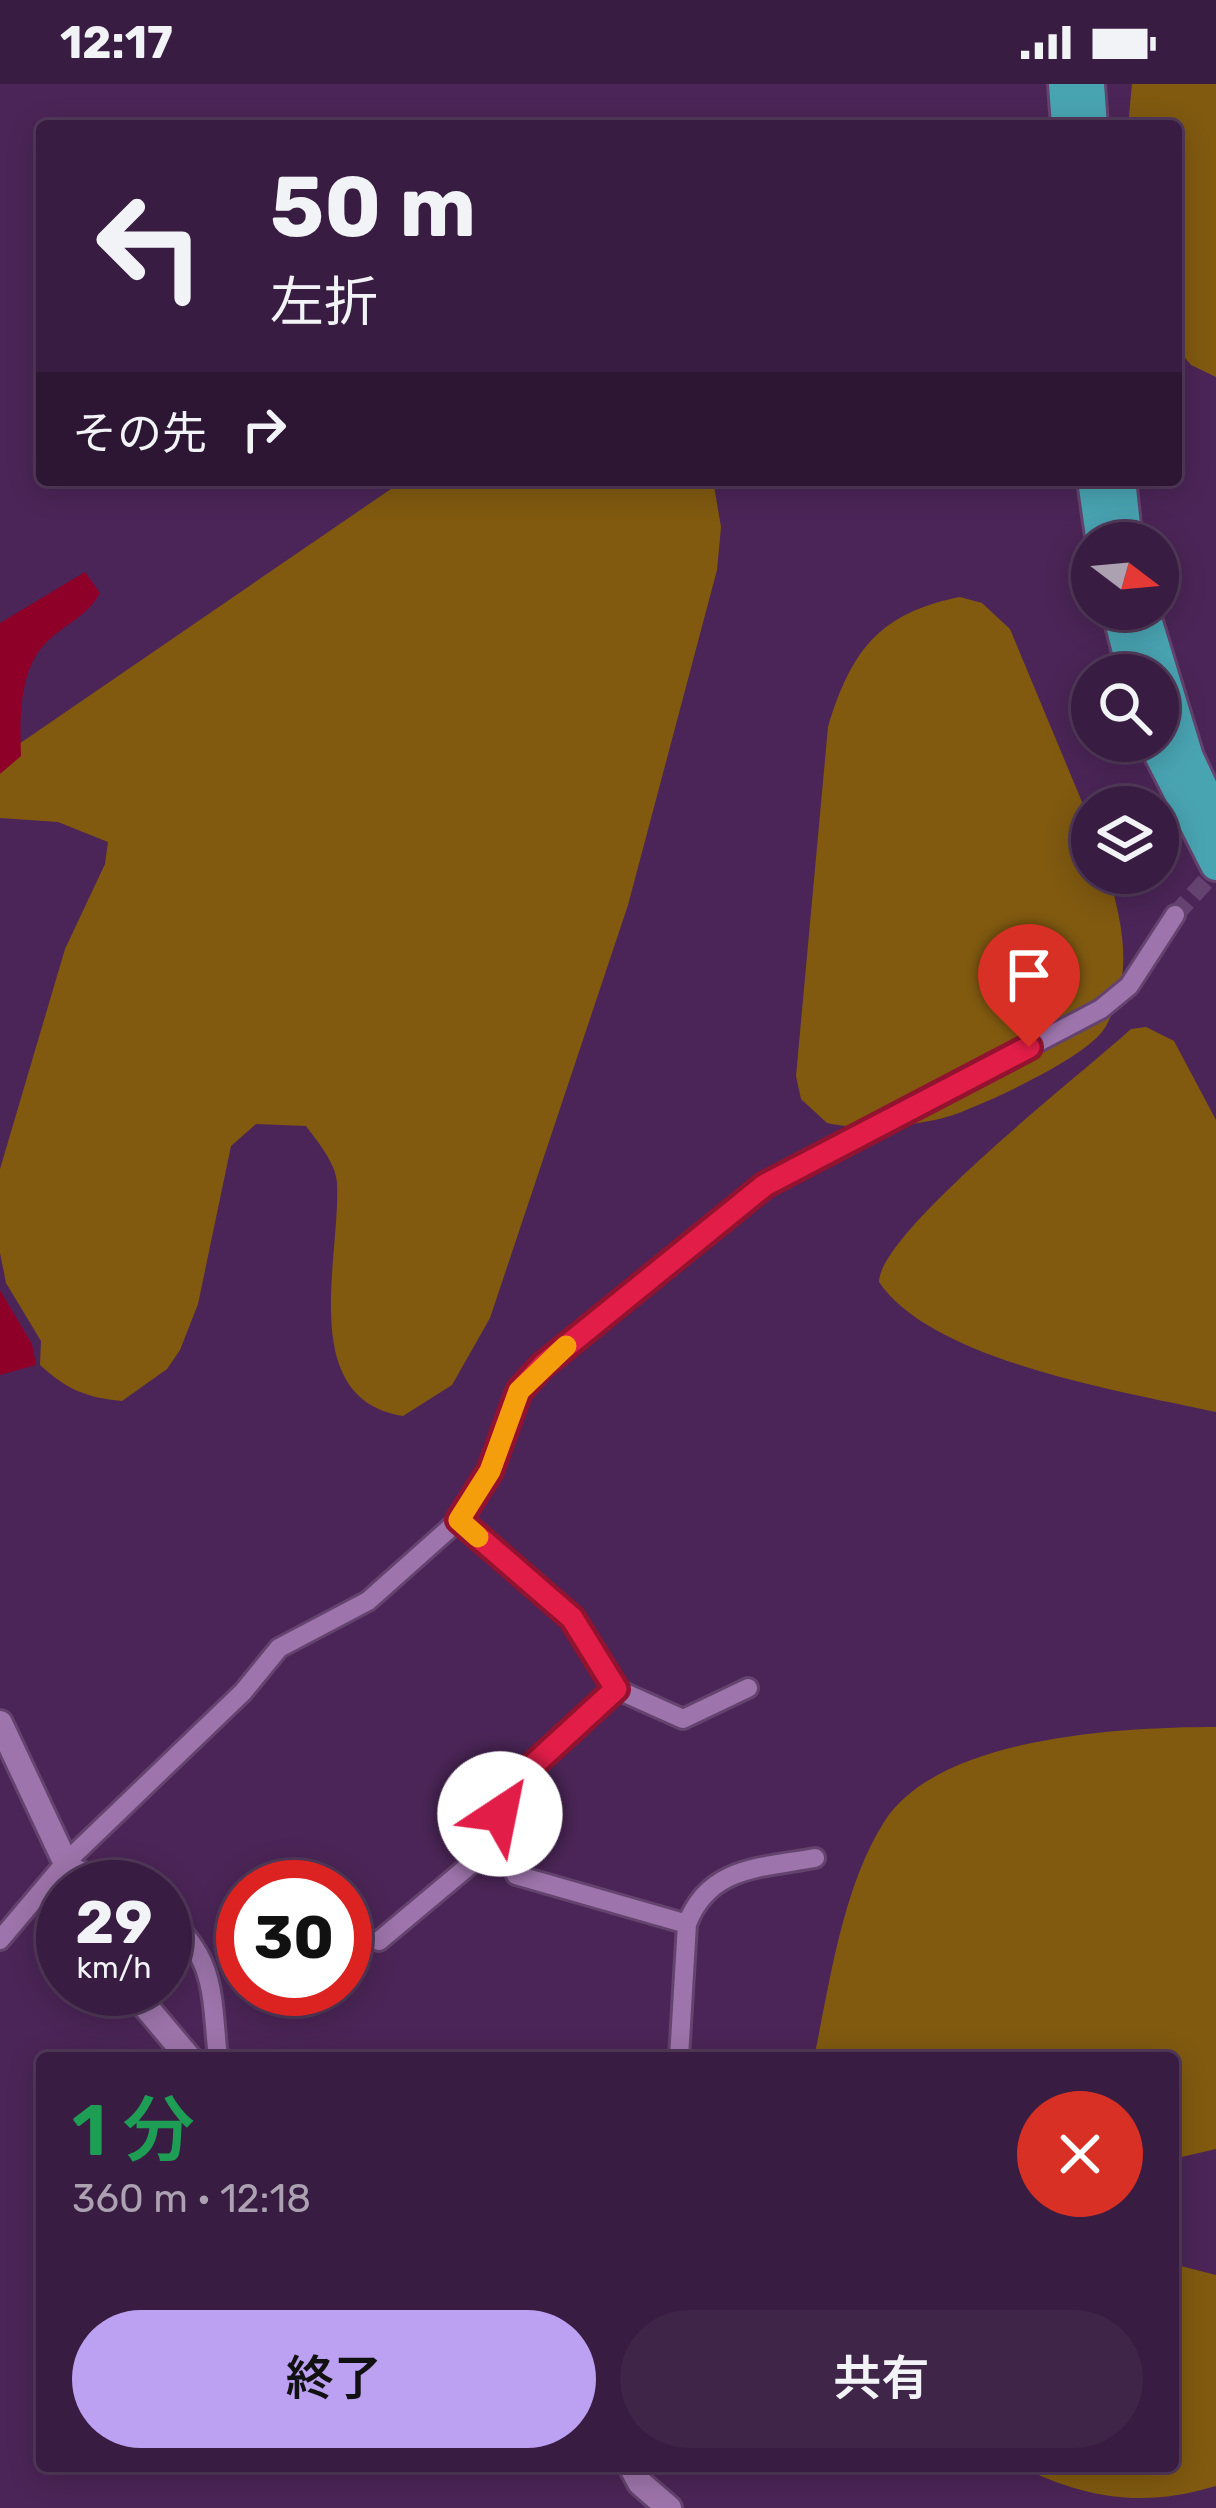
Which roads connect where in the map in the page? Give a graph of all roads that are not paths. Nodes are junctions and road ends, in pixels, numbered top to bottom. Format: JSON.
{"nodes":[{"id":1,"x":1064,"y":84,"type":"edge"},
{"id":2,"x":1089,"y":84,"type":"edge"},
{"id":3,"x":1067,"y":120,"type":"edge"},
{"id":4,"x":1091,"y":120,"type":"edge"},
{"id":5,"x":1094,"y":486,"type":"edge"},
{"id":6,"x":1121,"y":486,"type":"edge"},
{"id":7,"x":1099,"y":522,"type":"edge"},
{"id":8,"x":1125,"y":522,"type":"edge"},
{"id":9,"x":1149,"y":630,"type":"edge"},
{"id":10,"x":1164,"y":762,"type":"edge"},
{"id":11,"x":1216,"y":817,"type":"edge"},
{"id":12,"x":1216,"y":865,"type":"edge"},
{"id":13,"x":1174,"y":915,"type":"tunnel mouth"},
{"id":14,"x":459,"y":1520,"type":"junction"},
{"id":15,"x":748,"y":1688,"type":"dead end"},
{"id":16,"x":616,"y":1689,"type":"junction"},
{"id":17,"x":0,"y":1723,"type":"edge"},
{"id":18,"x":502,"y":1838,"type":"junction"},
{"id":19,"x":815,"y":1858,"type":"dead end"},
{"id":20,"x":62,"y":1860,"type":"edge"},
{"id":21,"x":68,"y":1860,"type":"edge"},
{"id":22,"x":36,"y":1897,"type":"edge"},
{"id":23,"x":687,"y":1924,"type":"junction"},
{"id":24,"x":0,"y":1940,"type":"edge"},
{"id":25,"x":192,"y":1940,"type":"edge"},
{"id":26,"x":380,"y":1941,"type":"dead end"},
{"id":27,"x":154,"y":2016,"type":"edge"},
{"id":28,"x":184,"y":2052,"type":"edge"},
{"id":29,"x":217,"y":2052,"type":"edge"},
{"id":30,"x":679,"y":2052,"type":"edge"},
{"id":31,"x":634,"y":2472,"type":"edge"},
{"id":32,"x":669,"y":2508,"type":"edge"}],
"edges":[{"from":1,"to":3,"type":"highway"},
{"from":2,"to":4,"type":"highway"},
{"from":5,"to":7,"type":"highway"},
{"from":6,"to":8,"type":"highway"},
{"from":9,"to":11,"type":"highway"},
{"from":10,"to":12,"type":"highway"},
{"from":13,"to":14,"type":"street"},
{"from":14,"to":16,"type":"street"},
{"from":14,"to":21,"type":"street"},
{"from":15,"to":16,"type":"street"},
{"from":16,"to":18,"type":"street"},
{"from":17,"to":20,"type":"street"},
{"from":18,"to":23,"type":"street"},
{"from":18,"to":26,"type":"street"},
{"from":19,"to":23,"type":"street"},
{"from":22,"to":24,"type":"street"},
{"from":23,"to":30,"type":"street"},
{"from":25,"to":29,"type":"street"},
{"from":27,"to":28,"type":"street"},
{"from":31,"to":32,"type":"street"}]}
